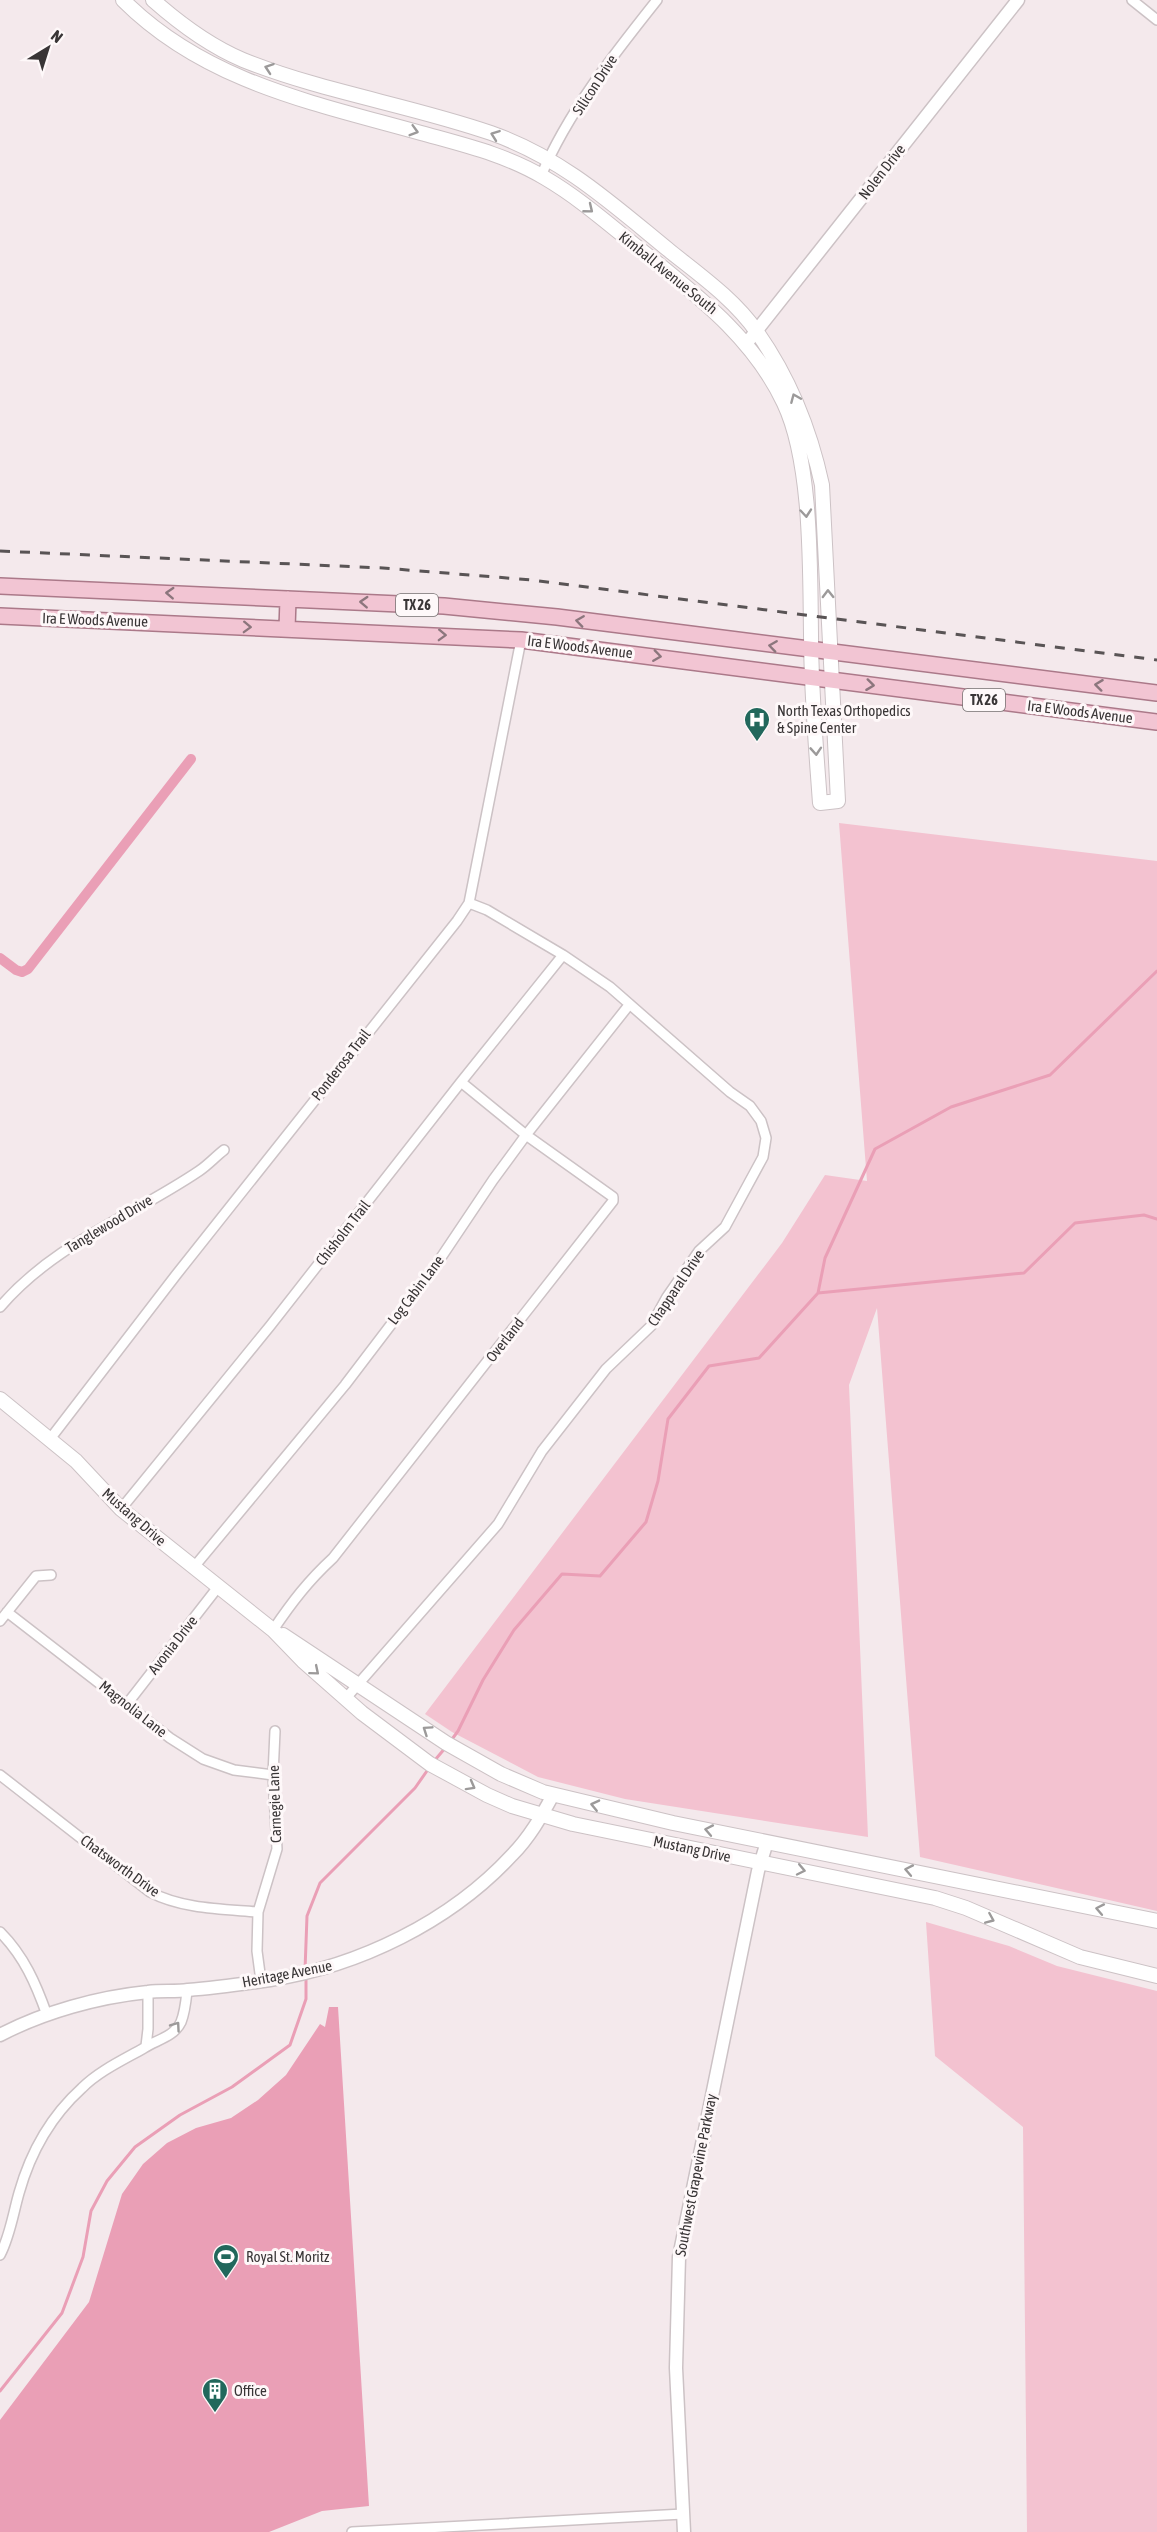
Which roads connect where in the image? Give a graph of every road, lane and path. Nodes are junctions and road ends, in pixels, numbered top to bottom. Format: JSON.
{"nodes":[{"id":1,"x":123,"y":0,"type":"edge"},
{"id":2,"x":153,"y":0,"type":"edge"},
{"id":3,"x":657,"y":0,"type":"edge"},
{"id":4,"x":1018,"y":0,"type":"edge"},
{"id":5,"x":1132,"y":0,"type":"edge"},
{"id":6,"x":1157,"y":20,"type":"edge"},
{"id":7,"x":180,"y":22,"type":"junction"},
{"id":8,"x":168,"y":38,"type":"junction"},
{"id":9,"x":361,"y":96,"type":"junction"},
{"id":10,"x":358,"y":115,"type":"junction"},
{"id":11,"x":549,"y":158,"type":"junction"},
{"id":12,"x":541,"y":176,"type":"junction"},
{"id":13,"x":757,"y":330,"type":"junction"},
{"id":14,"x":746,"y":344,"type":"junction"},
{"id":15,"x":815,"y":453,"type":"junction"},
{"id":16,"x":800,"y":455,"type":"junction"},
{"id":17,"x":0,"y":586,"type":"edge"},
{"id":18,"x":288,"y":598,"type":"junction"},
{"id":19,"x":0,"y":616,"type":"edge"},
{"id":20,"x":287,"y":628,"type":"junction"},
{"id":21,"x":521,"y":640,"type":"junction"},
{"id":22,"x":811,"y":651,"type":"junction"},
{"id":23,"x":831,"y":652,"type":"junction"},
{"id":24,"x":812,"y":678,"type":"junction"},
{"id":25,"x":832,"y":680,"type":"junction"},
{"id":26,"x":1157,"y":693,"type":"edge"},
{"id":27,"x":1157,"y":722,"type":"edge"},
{"id":28,"x":469,"y":903,"type":"junction"},
{"id":29,"x":563,"y":955,"type":"junction"},
{"id":30,"x":629,"y":1005,"type":"junction"},
{"id":31,"x":461,"y":1082,"type":"junction"},
{"id":32,"x":526,"y":1135,"type":"junction"},
{"id":33,"x":224,"y":1150,"type":"dead end"},
{"id":34,"x":0,"y":1307,"type":"edge"},
{"id":35,"x":0,"y":1399,"type":"edge"},
{"id":36,"x":50,"y":1439,"type":"junction"},
{"id":37,"x":121,"y":1509,"type":"junction"},
{"id":38,"x":194,"y":1567,"type":"junction"},
{"id":39,"x":51,"y":1575,"type":"dead end"},
{"id":40,"x":218,"y":1587,"type":"junction"},
{"id":41,"x":7,"y":1612,"type":"junction"},
{"id":42,"x":0,"y":1621,"type":"edge"},
{"id":43,"x":273,"y":1630,"type":"junction"},
{"id":44,"x":357,"y":1683,"type":"junction"},
{"id":45,"x":346,"y":1698,"type":"junction"},
{"id":46,"x":127,"y":1704,"type":"junction"},
{"id":47,"x":275,"y":1731,"type":"dead end"},
{"id":48,"x":0,"y":1775,"type":"edge"},
{"id":49,"x":273,"y":1775,"type":"junction"},
{"id":50,"x":553,"y":1796,"type":"junction"},
{"id":51,"x":542,"y":1816,"type":"junction"},
{"id":52,"x":767,"y":1842,"type":"junction"},
{"id":53,"x":760,"y":1862,"type":"junction"},
{"id":54,"x":258,"y":1912,"type":"junction"},
{"id":55,"x":1157,"y":1921,"type":"edge"},
{"id":56,"x":0,"y":1932,"type":"edge"},
{"id":57,"x":1157,"y":1976,"type":"edge"},
{"id":58,"x":261,"y":1981,"type":"junction"},
{"id":59,"x":187,"y":1991,"type":"junction"},
{"id":60,"x":148,"y":1992,"type":"junction"},
{"id":61,"x":47,"y":2015,"type":"junction"},
{"id":62,"x":0,"y":2035,"type":"edge"},
{"id":63,"x":146,"y":2046,"type":"junction"},
{"id":64,"x":0,"y":2255,"type":"edge"},
{"id":65,"x":683,"y":2514,"type":"junction"},
{"id":66,"x":352,"y":2532,"type":"edge"},
{"id":67,"x":684,"y":2532,"type":"edge"}],
"edges":[{"from":1,"to":8,"type":"main road","name":"Kimball Avenue South"},
{"from":2,"to":7,"type":"main road","name":"Kimball Avenue South"},
{"from":3,"to":11,"type":"street","name":"Silicon Drive"},
{"from":4,"to":13,"type":"street","name":"Nolen Drive"},
{"from":5,"to":6,"type":"street"},
{"from":7,"to":8,"type":"main road"},
{"from":9,"to":7,"type":"main road","name":"Kimball Avenue South","one_way":true},
{"from":8,"to":10,"type":"main road","name":"Kimball Avenue South"},
{"from":9,"to":10,"type":"main road"},
{"from":11,"to":9,"type":"main road","name":"Kimball Avenue South","one_way":true},
{"from":10,"to":12,"type":"main road","name":"Kimball Avenue South","one_way":true},
{"from":11,"to":12,"type":"street","name":"Silicon Drive"},
{"from":11,"to":13,"type":"main road","name":"Kimball Avenue South"},
{"from":12,"to":14,"type":"main road","name":"Kimball Avenue South","one_way":true},
{"from":13,"to":14,"type":"street","name":"Nolen Drive"},
{"from":15,"to":13,"type":"main road","name":"Kimball Avenue South","one_way":true},
{"from":14,"to":16,"type":"main road","name":"Kimball Avenue South"},
{"from":15,"to":16,"type":"main road"},
{"from":23,"to":15,"type":"main road","name":"Kimball Avenue South","one_way":true},
{"from":16,"to":22,"type":"main road","name":"Kimball Avenue South","one_way":true},
{"from":18,"to":17,"type":"main road","name":"Ira E Woods Avenue","number":"TX 26","one_way":true},
{"from":18,"to":20,"type":"main road"},
{"from":22,"to":18,"type":"main road","name":"Ira E Woods Avenue","number":"TX 26","one_way":true},
{"from":19,"to":20,"type":"main road","name":"Ira E Woods Avenue","number":"TX 26","one_way":true},
{"from":20,"to":21,"type":"main road","name":"Ira E Woods Avenue","number":"TX 26","one_way":true},
{"from":21,"to":24,"type":"main road","name":"Ira E Woods Avenue","number":"TX 26","one_way":true},
{"from":21,"to":28,"type":"street","name":"Ponderosa Trail"},
{"from":22,"to":23,"type":"main road","name":"Ira E Woods Avenue","number":"TX 26"},
{"from":22,"to":24,"type":"main road"},
{"from":23,"to":25,"type":"main road"},
{"from":26,"to":23,"type":"main road","name":"Ira E Woods Avenue","number":"TX 26","one_way":true},
{"from":24,"to":25,"type":"main road","name":"Ira E Woods Avenue","number":"TX 26"},
{"from":24,"to":25,"type":"main road","one_way":true},
{"from":25,"to":27,"type":"main road","name":"Ira E Woods Avenue","number":"TX 26","one_way":true},
{"from":28,"to":29,"type":"street","name":"Chapparal Drive"},
{"from":28,"to":36,"type":"street","name":"Ponderosa Trail"},
{"from":29,"to":30,"type":"street","name":"Chapparal Drive"},
{"from":29,"to":31,"type":"street","name":"Chisholm Trail"},
{"from":30,"to":32,"type":"street","name":"Log Cabin Lane"},
{"from":30,"to":44,"type":"street","name":"Chapparal Drive"},
{"from":31,"to":32,"type":"street","name":"Overland"},
{"from":31,"to":37,"type":"street","name":"Chisholm Trail"},
{"from":32,"to":38,"type":"street","name":"Log Cabin Lane"},
{"from":32,"to":43,"type":"street","name":"Overland"},
{"from":33,"to":34,"type":"street","name":"Tanglewood Drive"},
{"from":35,"to":36,"type":"main road","name":"Mustang Drive"},
{"from":36,"to":37,"type":"main road","name":"Mustang Drive"},
{"from":37,"to":38,"type":"main road","name":"Mustang Drive"},
{"from":38,"to":40,"type":"main road","name":"Mustang Drive"},
{"from":39,"to":41,"type":"street"},
{"from":40,"to":43,"type":"main road","name":"Mustang Drive"},
{"from":40,"to":46,"type":"street","name":"Avonia Drive"},
{"from":41,"to":42,"type":"street"},
{"from":41,"to":46,"type":"street","name":"Magnolia Lane"},
{"from":43,"to":44,"type":"main road","name":"Mustang Drive"},
{"from":43,"to":45,"type":"main road","name":"Mustang Drive","one_way":true},
{"from":44,"to":45,"type":"street","name":"Chapparal Drive"},
{"from":50,"to":44,"type":"main road","name":"Mustang Drive","one_way":true},
{"from":45,"to":51,"type":"main road","name":"Mustang Drive","one_way":true},
{"from":46,"to":49,"type":"street","name":"Magnolia Lane"},
{"from":47,"to":49,"type":"street","name":"Carnegie Lane"},
{"from":48,"to":54,"type":"street","name":"Chatsworth Drive"},
{"from":49,"to":54,"type":"street","name":"Carnegie Lane"},
{"from":50,"to":51,"type":"street","name":"Heritage Avenue"},
{"from":52,"to":50,"type":"main road","name":"Mustang Drive","one_way":true},
{"from":51,"to":53,"type":"main road","name":"Mustang Drive"},
{"from":51,"to":58,"type":"street","name":"Heritage Avenue"},
{"from":52,"to":53,"type":"street","name":"Southwest Grapevine Parkway"},
{"from":55,"to":52,"type":"main road","name":"Mustang Drive","one_way":true},
{"from":53,"to":57,"type":"main road","name":"Mustang Drive","one_way":true},
{"from":53,"to":65,"type":"street","name":"Southwest Grapevine Parkway"},
{"from":54,"to":58,"type":"street","name":"Carnegie Lane"},
{"from":56,"to":61,"type":"street"},
{"from":58,"to":59,"type":"street","name":"Heritage Avenue"},
{"from":59,"to":60,"type":"street","name":"Heritage Avenue"},
{"from":63,"to":59,"type":"street","one_way":true},
{"from":60,"to":61,"type":"street","name":"Heritage Avenue"},
{"from":60,"to":63,"type":"street"},
{"from":61,"to":62,"type":"street","name":"Heritage Avenue"},
{"from":63,"to":64,"type":"street"},
{"from":65,"to":66,"type":"street"},
{"from":65,"to":67,"type":"street","name":"Southwest Grapevine Parkway"}]}
